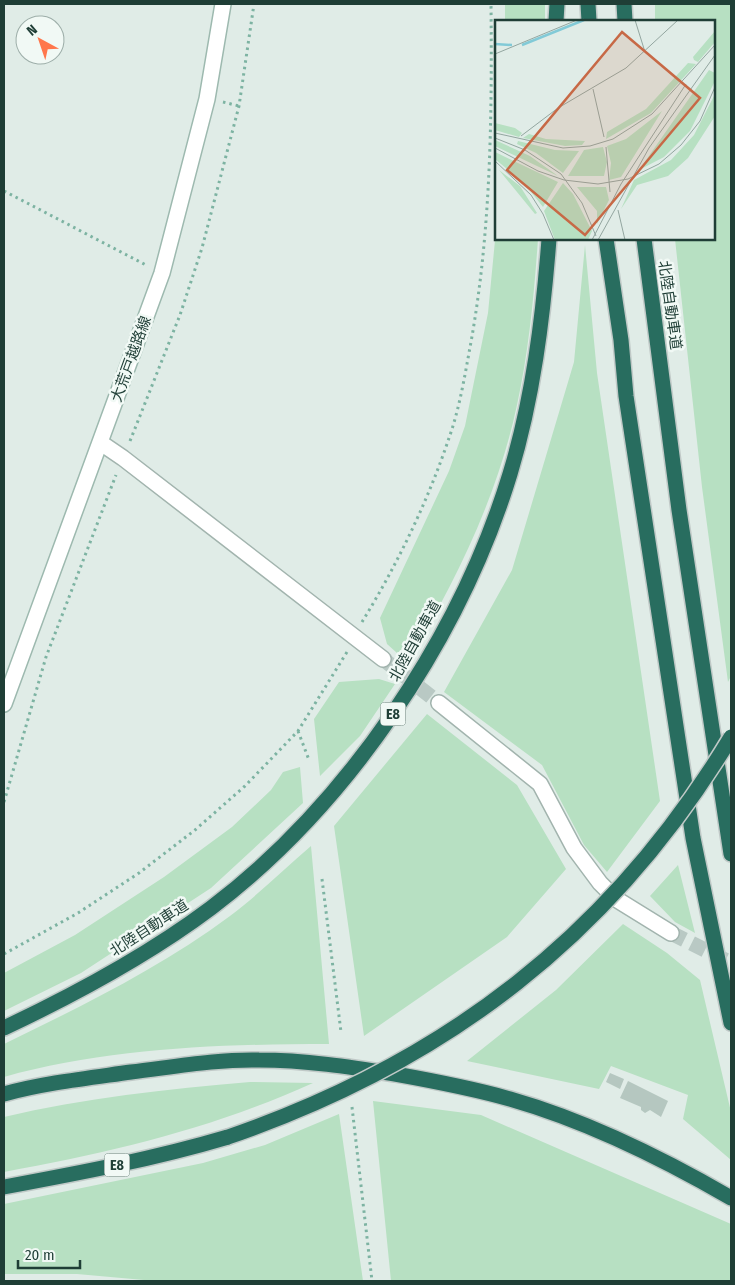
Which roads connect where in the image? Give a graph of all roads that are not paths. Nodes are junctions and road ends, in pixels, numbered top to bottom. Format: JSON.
{"nodes":[{"id":1,"x":223,"y":4,"type":"edge"},
{"id":2,"x":557,"y":4,"type":"edge"},
{"id":3,"x":588,"y":4,"type":"edge"},
{"id":4,"x":624,"y":4,"type":"edge"},
{"id":5,"x":556,"y":20,"type":"edge"},
{"id":6,"x":588,"y":20,"type":"edge"},
{"id":7,"x":626,"y":20,"type":"edge"},
{"id":8,"x":549,"y":240,"type":"edge"},
{"id":9,"x":606,"y":240,"type":"edge"},
{"id":10,"x":644,"y":240,"type":"edge"},
{"id":11,"x":101,"y":443,"type":"junction"},
{"id":12,"x":383,"y":659,"type":"tunnel mouth"},
{"id":13,"x":439,"y":703,"type":"tunnel mouth"},
{"id":14,"x":4,"y":704,"type":"edge"},
{"id":15,"x":731,"y":737,"type":"edge"},
{"id":16,"x":731,"y":854,"type":"edge"},
{"id":17,"x":671,"y":933,"type":"tunnel mouth"},
{"id":18,"x":730,"y":1016,"type":"edge"},
{"id":19,"x":4,"y":1028,"type":"edge"},
{"id":20,"x":4,"y":1094,"type":"edge"},
{"id":21,"x":4,"y":1187,"type":"edge"},
{"id":22,"x":731,"y":1198,"type":"edge"}],
"edges":[{"from":1,"to":11,"type":"main road","name":"大荒戸越路線"},
{"from":2,"to":5,"type":"highway"},
{"from":3,"to":6,"type":"highway"},
{"from":4,"to":7,"type":"highway"},
{"from":8,"to":19,"type":"highway","name":"北陸自動車道","number":"E8"},
{"from":9,"to":18,"type":"highway"},
{"from":10,"to":16,"type":"highway","name":"北陸自動車道"},
{"from":11,"to":12,"type":"main road"},
{"from":11,"to":14,"type":"main road","name":"大荒戸越路線"},
{"from":13,"to":17,"type":"main road"},
{"from":15,"to":21,"type":"highway","number":"E8","bridge":true},
{"from":20,"to":22,"type":"highway"}]}
